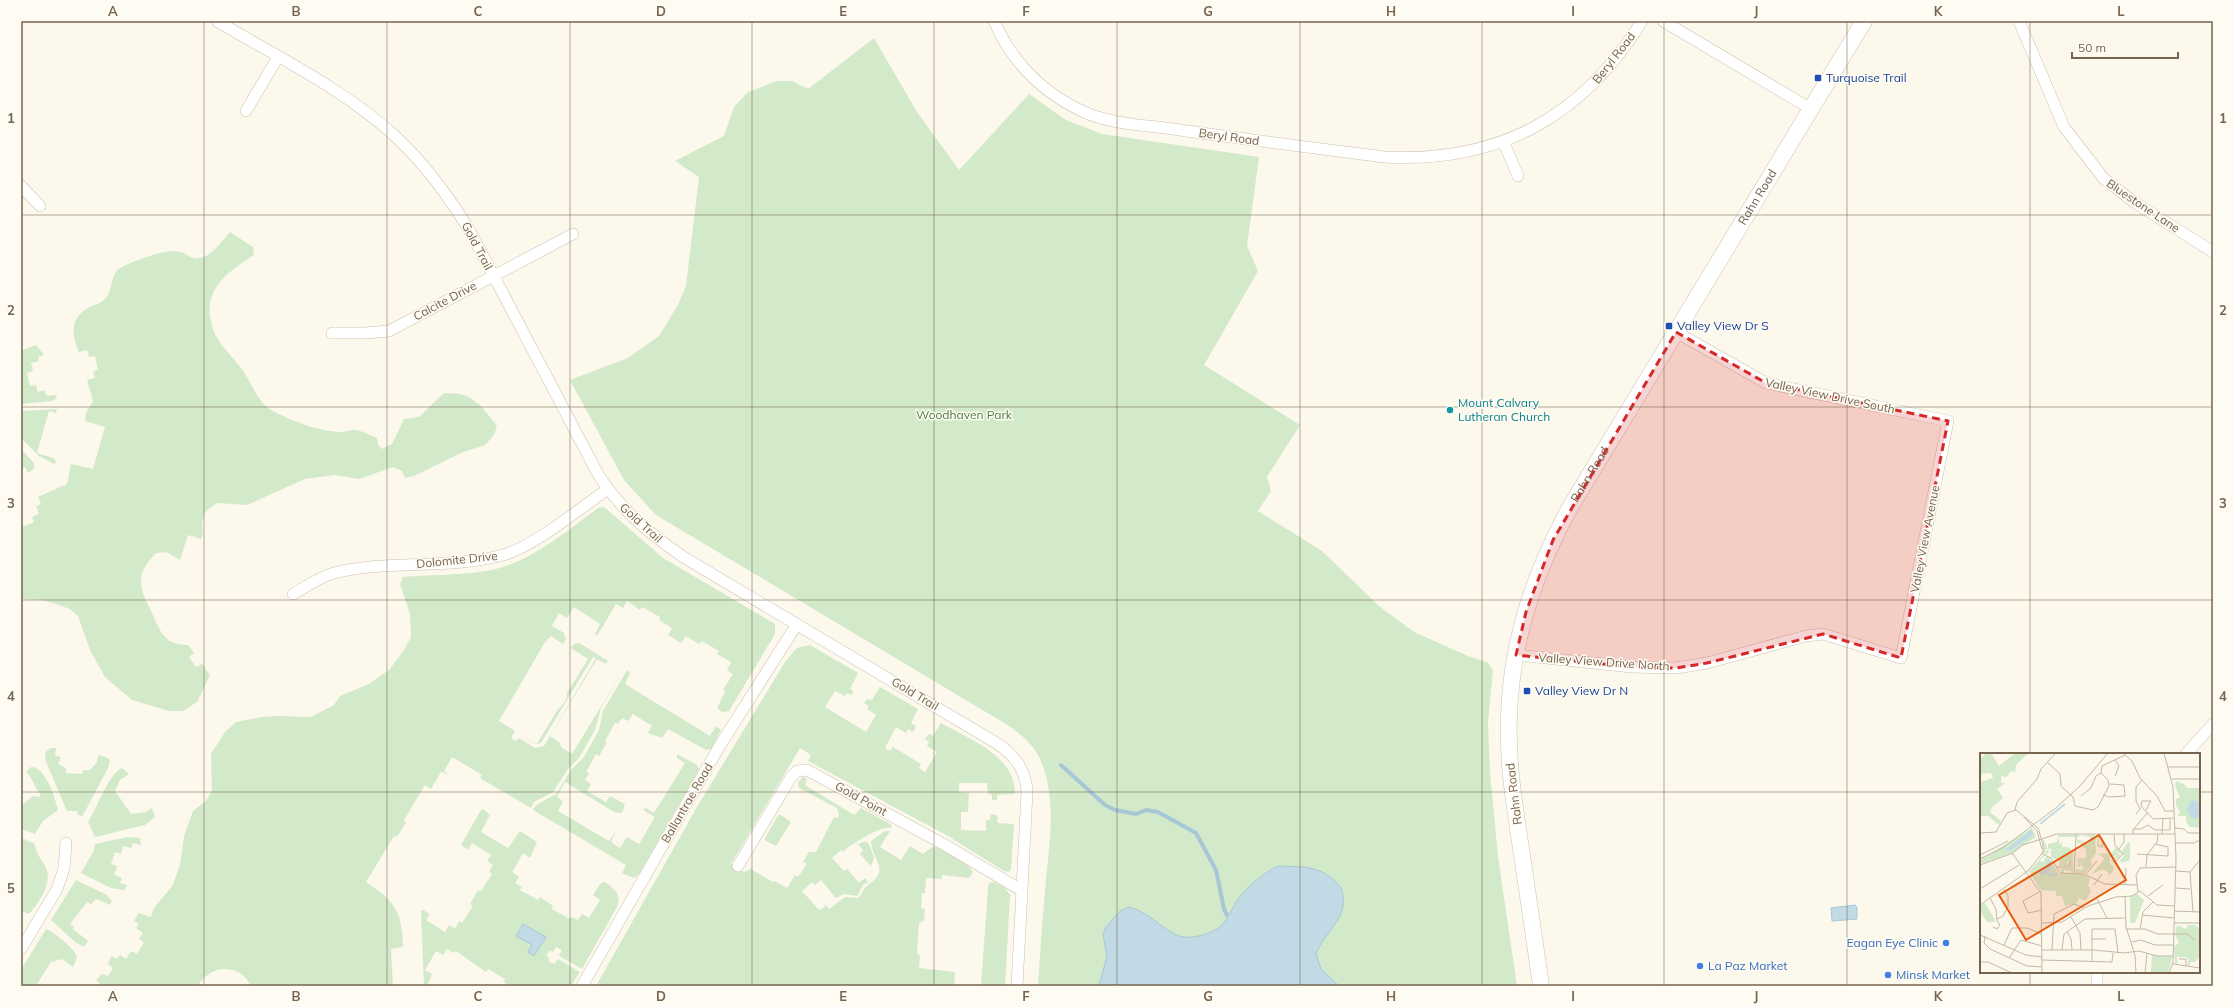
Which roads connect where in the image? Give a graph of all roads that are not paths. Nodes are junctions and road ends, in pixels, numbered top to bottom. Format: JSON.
{"nodes":[{"id":1,"x":217,"y":21,"type":"edge"},
{"id":2,"x":994,"y":21,"type":"edge"},
{"id":3,"x":1642,"y":21,"type":"edge"},
{"id":4,"x":1663,"y":21,"type":"edge"},
{"id":5,"x":1864,"y":21,"type":"edge"},
{"id":6,"x":2019,"y":21,"type":"edge"},
{"id":7,"x":278,"y":56,"type":"junction"},
{"id":8,"x":1811,"y":109,"type":"junction"},
{"id":9,"x":246,"y":111,"type":"dead end"},
{"id":10,"x":1503,"y":141,"type":"junction"},
{"id":11,"x":1518,"y":176,"type":"dead end"},
{"id":12,"x":21,"y":186,"type":"edge"},
{"id":13,"x":40,"y":206,"type":"dead end"},
{"id":14,"x":573,"y":234,"type":"dead end"},
{"id":15,"x":2213,"y":252,"type":"edge"},
{"id":16,"x":493,"y":276,"type":"junction"},
{"id":17,"x":1676,"y":332,"type":"junction"},
{"id":18,"x":332,"y":333,"type":"dead end"},
{"id":19,"x":1948,"y":421,"type":"joint"},
{"id":20,"x":608,"y":489,"type":"junction"},
{"id":21,"x":293,"y":594,"type":"dead end"},
{"id":22,"x":797,"y":624,"type":"junction"},
{"id":23,"x":1516,"y":655,"type":"junction"},
{"id":24,"x":1901,"y":658,"type":"joint"},
{"id":25,"x":2213,"y":724,"type":"edge"},
{"id":26,"x":2187,"y":753,"type":"edge"},
{"id":27,"x":66,"y":843,"type":"dead end"},
{"id":28,"x":738,"y":866,"type":"dead end"},
{"id":29,"x":1021,"y":890,"type":"junction"},
{"id":30,"x":21,"y":949,"type":"edge"},
{"id":31,"x":2097,"y":973,"type":"edge"},
{"id":32,"x":582,"y":986,"type":"edge"},
{"id":33,"x":1017,"y":986,"type":"edge"},
{"id":34,"x":1541,"y":986,"type":"edge"},
{"id":35,"x":2097,"y":986,"type":"edge"}],
"edges":[{"from":1,"to":7,"type":"street","name":"Gold Trail"},
{"from":2,"to":10,"type":"street","name":"Beryl Road"},
{"from":3,"to":10,"type":"street","name":"Beryl Road"},
{"from":4,"to":8,"type":"street"},
{"from":5,"to":8,"type":"street","name":"Rahn Road"},
{"from":6,"to":15,"type":"street","name":"Bluestone Lane"},
{"from":7,"to":9,"type":"street"},
{"from":7,"to":16,"type":"street","name":"Gold Trail"},
{"from":8,"to":17,"type":"street","name":"Rahn Road"},
{"from":10,"to":11,"type":"street"},
{"from":12,"to":13,"type":"street"},
{"from":14,"to":16,"type":"street","name":"Calcite Drive"},
{"from":16,"to":18,"type":"street","name":"Calcite Drive"},
{"from":16,"to":20,"type":"street","name":"Gold Trail"},
{"from":17,"to":19,"type":"street","name":"Valley View Drive South"},
{"from":17,"to":23,"type":"street","name":"Rahn Road"},
{"from":19,"to":24,"type":"street","name":"Valley View Avenue"},
{"from":20,"to":21,"type":"street","name":"Dolomite Drive"},
{"from":20,"to":22,"type":"street","name":"Gold Trail"},
{"from":22,"to":29,"type":"street","name":"Gold Trail"},
{"from":22,"to":32,"type":"street","name":"Ballantrae Road"},
{"from":23,"to":24,"type":"street","name":"Valley View Drive North"},
{"from":23,"to":34,"type":"street","name":"Rahn Road"},
{"from":25,"to":26,"type":"street"},
{"from":27,"to":30,"type":"street"},
{"from":28,"to":29,"type":"street","name":"Gold Point"},
{"from":29,"to":33,"type":"street","name":"Gold Trail"},
{"from":31,"to":35,"type":"street"}]}
